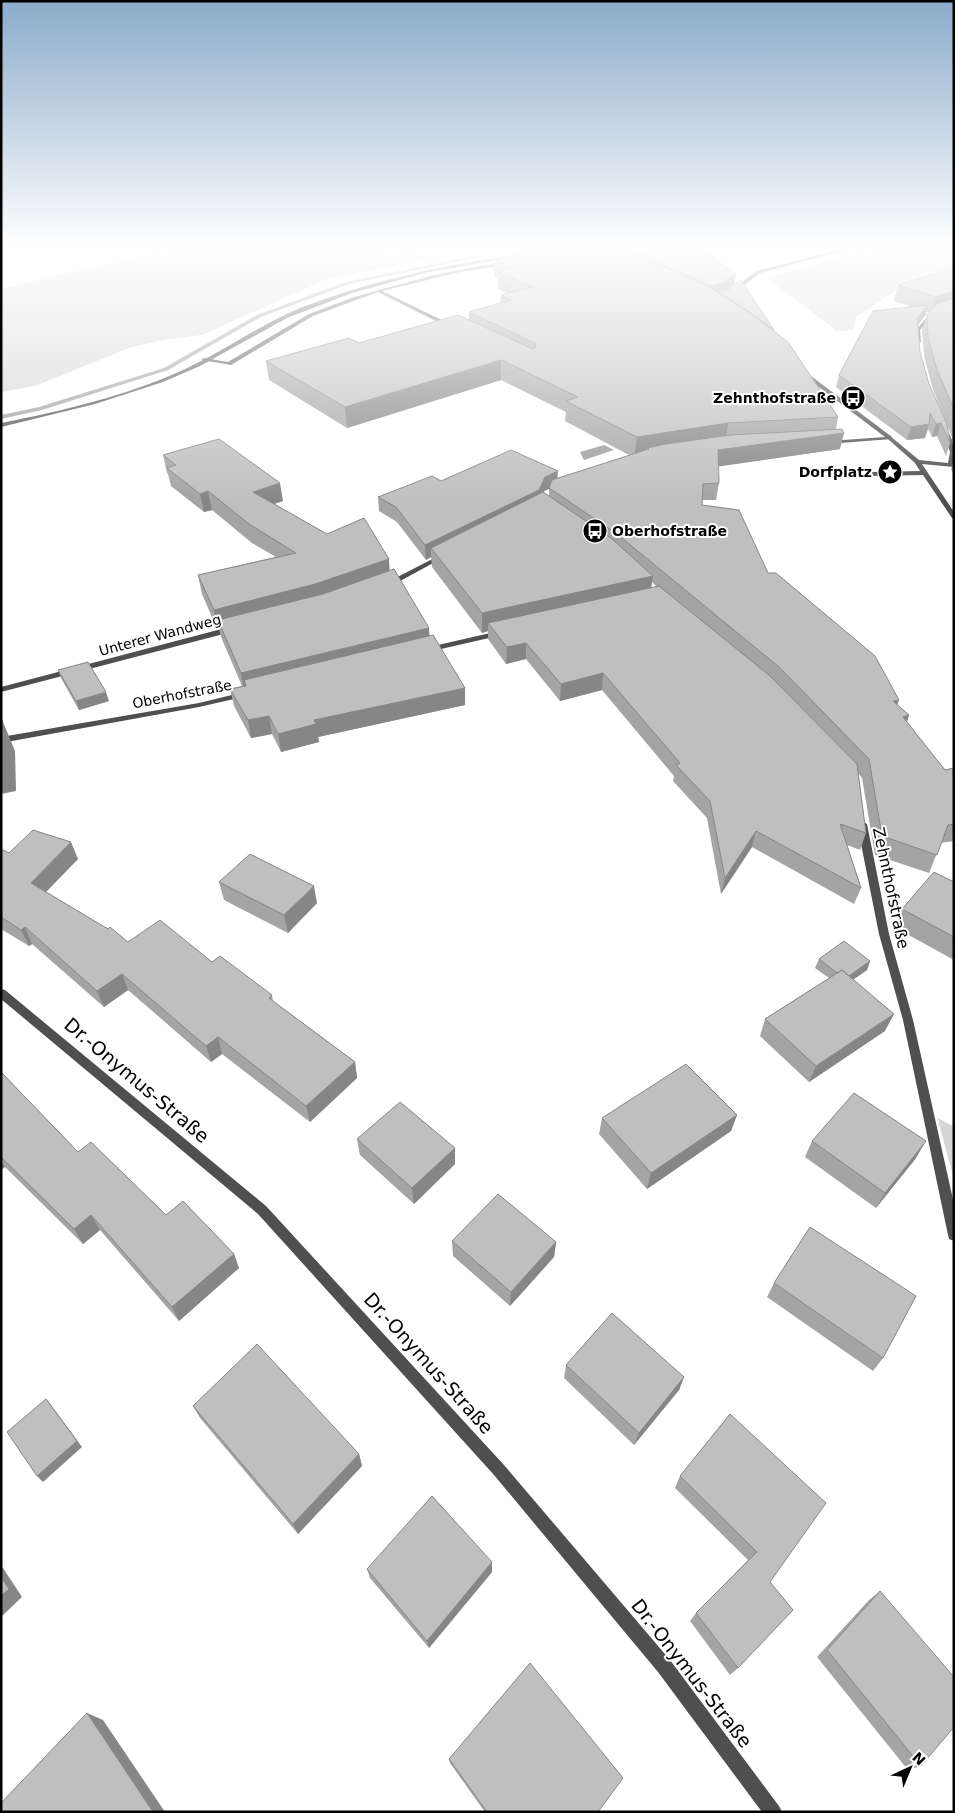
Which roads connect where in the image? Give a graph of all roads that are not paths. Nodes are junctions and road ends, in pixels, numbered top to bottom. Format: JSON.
{"nodes":[{"id":1,"x":253,"y":333,"type":"edge"},
{"id":2,"x":279,"y":333,"type":"edge"},
{"id":3,"x":918,"y":333,"type":"edge"},
{"id":4,"x":918,"y":345,"type":"edge"},
{"id":5,"x":204,"y":360,"type":"junction"},
{"id":6,"x":796,"y":367,"type":"edge"},
{"id":7,"x":942,"y":421,"type":"edge"},
{"id":8,"x":1,"y":425,"type":"edge"},
{"id":9,"x":890,"y":438,"type":"junction"},
{"id":10,"x":819,"y":444,"type":"edge"},
{"id":11,"x":918,"y":462,"type":"junction"},
{"id":12,"x":952,"y":464,"type":"edge"},
{"id":13,"x":925,"y":472,"type":"junction"},
{"id":14,"x":872,"y":474,"type":"dead end"},
{"id":15,"x":954,"y":517,"type":"edge"},
{"id":16,"x":455,"y":549,"type":"edge"},
{"id":17,"x":381,"y":586,"type":"edge"},
{"id":18,"x":238,"y":627,"type":"edge"},
{"id":19,"x":506,"y":632,"type":"edge"},
{"id":20,"x":422,"y":651,"type":"edge"},
{"id":21,"x":1,"y":690,"type":"edge"},
{"id":22,"x":256,"y":692,"type":"edge"},
{"id":23,"x":1,"y":740,"type":"edge"},
{"id":24,"x":862,"y":817,"type":"edge"},
{"id":25,"x":1,"y":993,"type":"edge"},
{"id":26,"x":954,"y":1235,"type":"edge"},
{"id":27,"x":773,"y":1812,"type":"edge"}],
"edges":[{"from":1,"to":5,"type":"street"},
{"from":2,"to":5,"type":"street"},
{"from":3,"to":4,"type":"street"},
{"from":5,"to":8,"type":"street"},
{"from":6,"to":9,"type":"street"},
{"from":7,"to":12,"type":"street"},
{"from":9,"to":10,"type":"street"},
{"from":9,"to":11,"type":"street"},
{"from":11,"to":12,"type":"street"},
{"from":11,"to":13,"type":"street"},
{"from":13,"to":14,"type":"street"},
{"from":13,"to":15,"type":"street"},
{"from":16,"to":17,"type":"street"},
{"from":18,"to":21,"type":"street","name":"Unterer Wandweg"},
{"from":19,"to":20,"type":"street"},
{"from":22,"to":23,"type":"street","name":"Oberhofstraße"},
{"from":24,"to":26,"type":"street","name":"Zehnthofstraße"},
{"from":25,"to":27,"type":"street","name":"Dr.-Onymus-Straße"}]}
